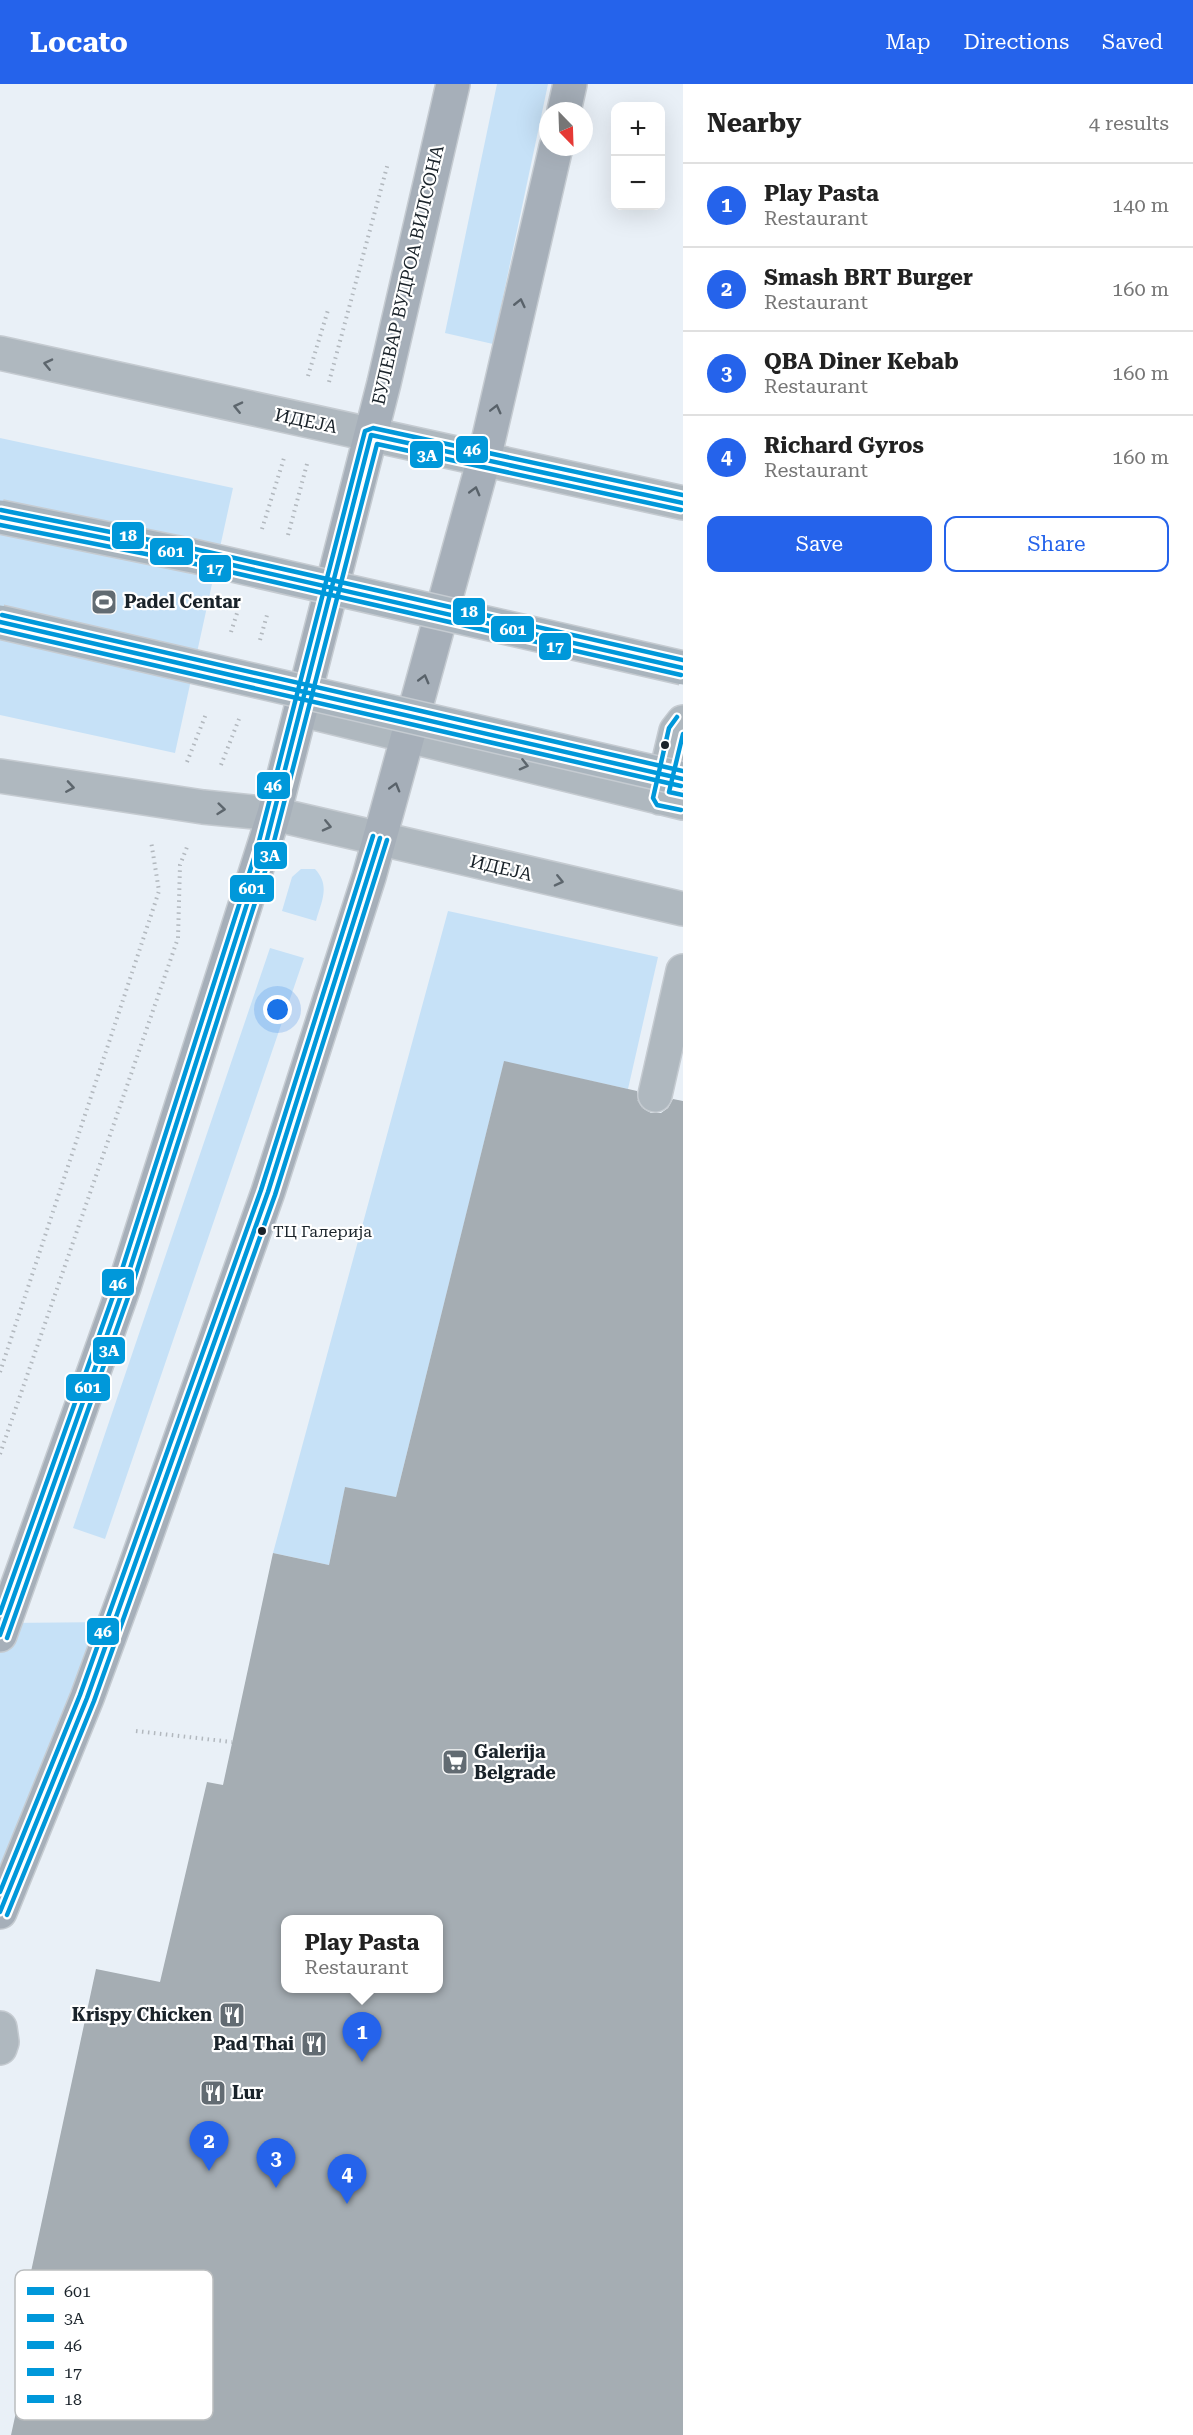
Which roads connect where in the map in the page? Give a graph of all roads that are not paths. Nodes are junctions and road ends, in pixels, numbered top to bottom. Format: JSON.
{"nodes":[{"id":1,"x":453,"y":84,"type":"edge"},
{"id":2,"x":570,"y":84,"type":"edge"},
{"id":3,"x":566,"y":102,"type":"edge"},
{"id":4,"x":554,"y":156,"type":"edge"},
{"id":5,"x":0,"y":353,"type":"edge"},
{"id":6,"x":371,"y":435,"type":"junction"},
{"id":7,"x":484,"y":459,"type":"junction"},
{"id":8,"x":683,"y":503,"type":"edge"},
{"id":9,"x":0,"y":518,"type":"edge"},
{"id":10,"x":0,"y":622,"type":"edge"},
{"id":11,"x":683,"y":668,"type":"edge"},
{"id":12,"x":302,"y":710,"type":"junction"},
{"id":13,"x":683,"y":722,"type":"edge"},
{"id":14,"x":409,"y":736,"type":"junction"},
{"id":15,"x":0,"y":776,"type":"edge"},
{"id":16,"x":675,"y":793,"type":"edge"},
{"id":17,"x":274,"y":814,"type":"junction"},
{"id":18,"x":380,"y":838,"type":"junction"},
{"id":19,"x":683,"y":909,"type":"edge"},
{"id":20,"x":683,"y":971,"type":"edge"},
{"id":21,"x":655,"y":1095,"type":"dead end"},
{"id":22,"x":0,"y":1635,"type":"edge"},
{"id":23,"x":0,"y":1912,"type":"edge"},
{"id":24,"x":0,"y":2028,"type":"edge"},
{"id":25,"x":0,"y":2048,"type":"edge"}],
"edges":[{"from":1,"to":6,"type":"main road","name":"БУЛЕВАР ВУДРОА ВИЛСОНА"},
{"from":2,"to":3,"type":"main road"},
{"from":7,"to":4,"type":"main road","one_way":true},
{"from":6,"to":5,"type":"street","name":"ИДЕЈА","one_way":true},
{"from":6,"to":7,"type":"street","name":"ИДЕЈА"},
{"from":6,"to":12,"type":"main road","name":"БУЛЕВАР ВУДРОА ВИЛСОНА"},
{"from":7,"to":8,"type":"street","name":"ИДЕЈА"},
{"from":14,"to":7,"type":"main road","one_way":true},
{"from":9,"to":11,"type":"highway","bridge":true},
{"from":10,"to":16,"type":"highway","bridge":true},
{"from":12,"to":14,"type":"street"},
{"from":12,"to":17,"type":"main road","name":"БУЛЕВАР ВУДРОА ВИЛСОНА"},
{"from":13,"to":16,"type":"street"},
{"from":14,"to":16,"type":"street","one_way":true},
{"from":18,"to":14,"type":"main road","one_way":true},
{"from":15,"to":17,"type":"street","name":"ИДЕЈА","one_way":true},
{"from":17,"to":18,"type":"street","name":"ИДЕЈА","one_way":true},
{"from":17,"to":22,"type":"main road","name":"БУЛЕВАР ВУДРОА ВИЛСОНА"},
{"from":18,"to":19,"type":"street","name":"ИДЕЈА","one_way":true},
{"from":18,"to":23,"type":"main road"},
{"from":20,"to":21,"type":"street"},
{"from":24,"to":25,"type":"street"}]}
